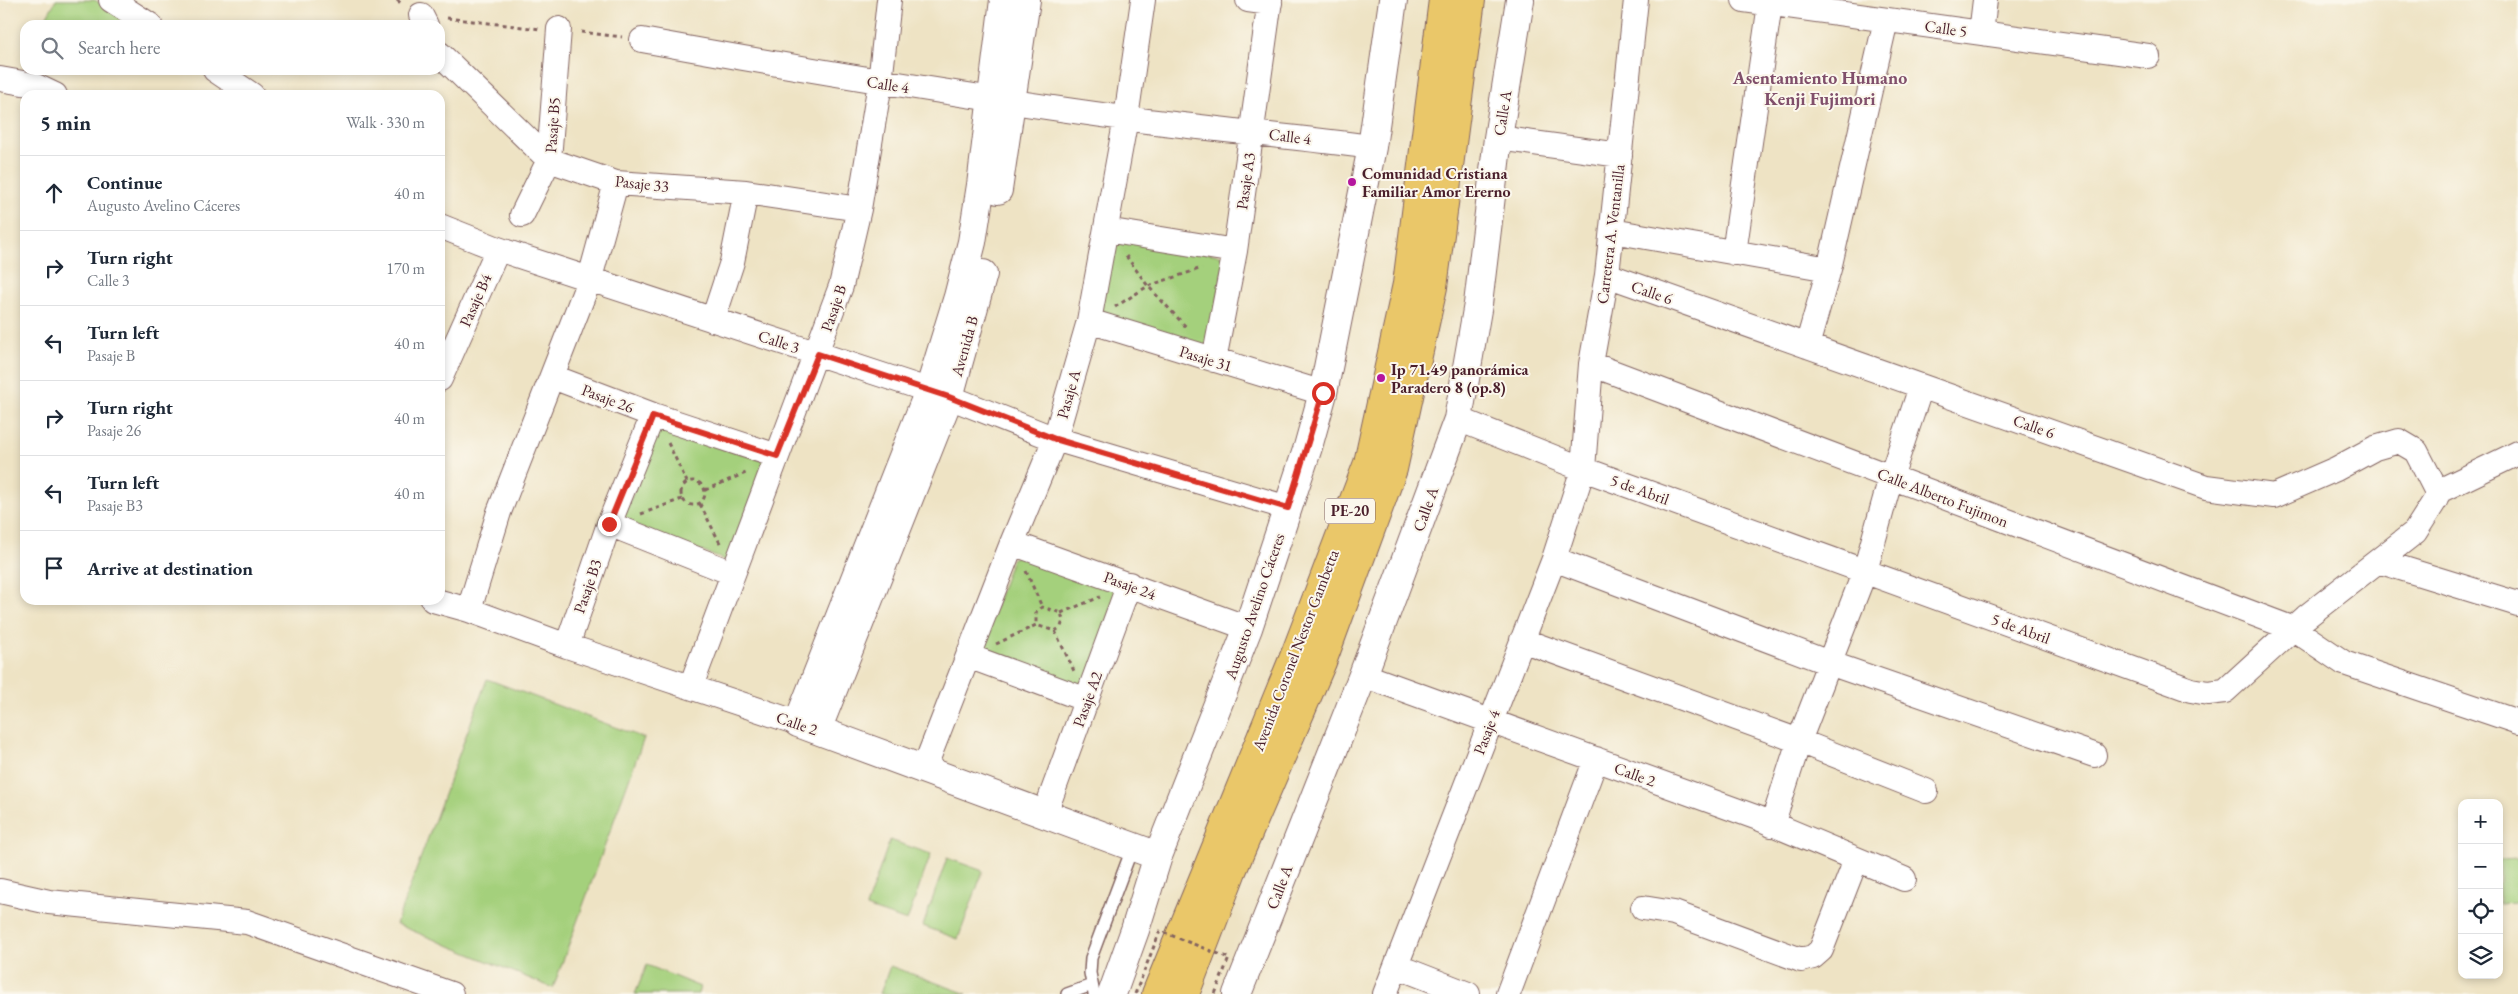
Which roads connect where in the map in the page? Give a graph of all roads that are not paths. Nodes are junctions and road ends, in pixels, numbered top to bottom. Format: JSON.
{"nodes":[{"id":1,"x":111,"y":0,"type":"edge"},
{"id":2,"x":889,"y":0,"type":"edge"},
{"id":3,"x":1004,"y":0,"type":"edge"},
{"id":4,"x":1026,"y":0,"type":"edge"},
{"id":5,"x":1143,"y":0,"type":"edge"},
{"id":6,"x":1393,"y":0,"type":"edge"},
{"id":7,"x":1443,"y":0,"type":"edge"},
{"id":8,"x":1471,"y":0,"type":"edge"},
{"id":9,"x":1520,"y":0,"type":"edge"},
{"id":10,"x":1636,"y":0,"type":"edge"},
{"id":11,"x":1744,"y":0,"type":"edge"},
{"id":12,"x":1985,"y":0,"type":"edge"},
{"id":13,"x":1263,"y":1,"type":"edge"},
{"id":14,"x":1770,"y":4,"type":"junction"},
{"id":15,"x":142,"y":20,"type":"edge"},
{"id":16,"x":1886,"y":20,"type":"junction"},
{"id":17,"x":559,"y":29,"type":"road end"},
{"id":18,"x":1981,"y":33,"type":"junction"},
{"id":19,"x":642,"y":40,"type":"road end"},
{"id":20,"x":2148,"y":56,"type":"dead end"},
{"id":21,"x":445,"y":59,"type":"edge"},
{"id":22,"x":222,"y":75,"type":"edge"},
{"id":23,"x":0,"y":79,"type":"edge"},
{"id":24,"x":880,"y":83,"type":"junction"},
{"id":25,"x":44,"y":90,"type":"edge"},
{"id":26,"x":245,"y":90,"type":"edge"},
{"id":27,"x":1002,"y":101,"type":"junction"},
{"id":28,"x":1126,"y":118,"type":"junction"},
{"id":29,"x":1252,"y":132,"type":"junction"},
{"id":30,"x":1498,"y":138,"type":"junction"},
{"id":31,"x":1372,"y":147,"type":"junction"},
{"id":32,"x":1620,"y":155,"type":"junction"},
{"id":33,"x":550,"y":160,"type":"junction"},
{"id":34,"x":616,"y":182,"type":"junction"},
{"id":35,"x":746,"y":192,"type":"junction"},
{"id":36,"x":859,"y":209,"type":"junction"},
{"id":37,"x":522,"y":215,"type":"dead end"},
{"id":38,"x":445,"y":228,"type":"edge"},
{"id":39,"x":1106,"y":230,"type":"junction"},
{"id":40,"x":1612,"y":231,"type":"junction"},
{"id":41,"x":498,"y":249,"type":"junction"},
{"id":42,"x":1235,"y":251,"type":"junction"},
{"id":43,"x":1734,"y":252,"type":"junction"},
{"id":44,"x":1829,"y":269,"type":"junction"},
{"id":45,"x":1607,"y":276,"type":"junction"},
{"id":46,"x":590,"y":278,"type":"junction"},
{"id":47,"x":1099,"y":316,"type":"junction"},
{"id":48,"x":712,"y":320,"type":"junction"},
{"id":49,"x":1808,"y":346,"type":"junction"},
{"id":50,"x":818,"y":354,"type":"junction"},
{"id":51,"x":1214,"y":360,"type":"junction"},
{"id":52,"x":1591,"y":364,"type":"junction"},
{"id":53,"x":445,"y":368,"type":"edge"},
{"id":54,"x":553,"y":376,"type":"junction"},
{"id":55,"x":1921,"y":387,"type":"junction"},
{"id":56,"x":1323,"y":393,"type":"junction"},
{"id":57,"x":939,"y":394,"type":"junction"},
{"id":58,"x":653,"y":416,"type":"junction"},
{"id":59,"x":1458,"y":419,"type":"junction"},
{"id":60,"x":1055,"y":439,"type":"junction"},
{"id":61,"x":2518,"y":453,"type":"edge"},
{"id":62,"x":767,"y":462,"type":"junction"},
{"id":63,"x":1582,"y":468,"type":"junction"},
{"id":64,"x":1891,"y":477,"type":"junction"},
{"id":65,"x":2437,"y":492,"type":"junction"},
{"id":66,"x":1288,"y":508,"type":"junction"},
{"id":67,"x":609,"y":524,"type":"junction"},
{"id":68,"x":1012,"y":543,"type":"junction"},
{"id":69,"x":1554,"y":559,"type":"junction"},
{"id":70,"x":2378,"y":561,"type":"junction"},
{"id":71,"x":729,"y":563,"type":"junction"},
{"id":72,"x":1864,"y":571,"type":"junction"},
{"id":73,"x":1128,"y":584,"type":"junction"},
{"id":74,"x":445,"y":603,"type":"edge"},
{"id":75,"x":2518,"y":604,"type":"edge"},
{"id":76,"x":469,"y":610,"type":"junction"},
{"id":77,"x":1248,"y":628,"type":"junction"},
{"id":78,"x":2294,"y":628,"type":"junction"},
{"id":79,"x":1522,"y":640,"type":"junction"},
{"id":80,"x":566,"y":646,"type":"junction"},
{"id":81,"x":979,"y":651,"type":"junction"},
{"id":82,"x":1829,"y":663,"type":"junction"},
{"id":83,"x":1363,"y":675,"type":"junction"},
{"id":84,"x":691,"y":686,"type":"junction"},
{"id":85,"x":1087,"y":700,"type":"junction"},
{"id":86,"x":1491,"y":721,"type":"junction"},
{"id":87,"x":2518,"y":722,"type":"edge"},
{"id":88,"x":807,"y":726,"type":"junction"},
{"id":89,"x":1799,"y":741,"type":"junction"},
{"id":90,"x":2094,"y":755,"type":"dead end"},
{"id":91,"x":1596,"y":759,"type":"junction"},
{"id":92,"x":924,"y":769,"type":"junction"},
{"id":93,"x":1926,"y":791,"type":"dead end"},
{"id":94,"x":1045,"y":813,"type":"junction"},
{"id":95,"x":1772,"y":825,"type":"junction"},
{"id":96,"x":1145,"y":851,"type":"junction"},
{"id":97,"x":1856,"y":860,"type":"junction"},
{"id":98,"x":1904,"y":879,"type":"dead end"},
{"id":99,"x":0,"y":891,"type":"edge"},
{"id":100,"x":1643,"y":908,"type":"dead end"},
{"id":101,"x":1396,"y":966,"type":"junction"},
{"id":102,"x":1099,"y":991,"type":"edge"},
{"id":103,"x":451,"y":994,"type":"edge"},
{"id":104,"x":1067,"y":994,"type":"edge"},
{"id":105,"x":1156,"y":994,"type":"edge"},
{"id":106,"x":1185,"y":994,"type":"edge"},
{"id":107,"x":1237,"y":994,"type":"edge"},
{"id":108,"x":1385,"y":994,"type":"edge"},
{"id":109,"x":1468,"y":994,"type":"edge"},
{"id":110,"x":1508,"y":994,"type":"edge"}],
"edges":[{"from":1,"to":15,"type":"street"},
{"from":2,"to":24,"type":"street","name":"Pasaje B"},
{"from":3,"to":27,"type":"street","name":"Avenida B"},
{"from":4,"to":27,"type":"street","name":"Avenida B"},
{"from":5,"to":28,"type":"street","name":"Pasaje A"},
{"from":6,"to":31,"type":"street","name":"Augusto Avelino Cáceres"},
{"from":7,"to":105,"type":"highway","name":"Avenida Coronel Nestor Gambetta","number":"PE-20"},
{"from":8,"to":106,"type":"highway","name":"Avenida Coronel Nestor Gambetta","number":"PE-20"},
{"from":9,"to":30,"type":"street","name":"Calle A"},
{"from":10,"to":32,"type":"street","name":"Carretera A. Ventanilla"},
{"from":11,"to":14,"type":"street","name":"Calle 5"},
{"from":12,"to":18,"type":"street"},
{"from":13,"to":29,"type":"street","name":"Pasaje A3"},
{"from":14,"to":16,"type":"street","name":"Calle 5"},
{"from":14,"to":43,"type":"street"},
{"from":16,"to":18,"type":"street","name":"Calle 5"},
{"from":16,"to":44,"type":"street"},
{"from":17,"to":33,"type":"street","name":"Pasaje B5"},
{"from":18,"to":20,"type":"street","name":"Calle 5"},
{"from":19,"to":24,"type":"street","name":"Calle 4"},
{"from":21,"to":33,"type":"street","name":"Pasaje 33"},
{"from":22,"to":26,"type":"street"},
{"from":23,"to":25,"type":"street"},
{"from":24,"to":27,"type":"street","name":"Calle 4"},
{"from":24,"to":36,"type":"street","name":"Pasaje B"},
{"from":27,"to":28,"type":"street","name":"Calle 4"},
{"from":27,"to":57,"type":"street","name":"Avenida B"},
{"from":28,"to":29,"type":"street","name":"Calle 4"},
{"from":28,"to":39,"type":"street","name":"Pasaje A"},
{"from":29,"to":31,"type":"street","name":"Calle 4"},
{"from":29,"to":42,"type":"street","name":"Pasaje A3"},
{"from":30,"to":32,"type":"street"},
{"from":30,"to":59,"type":"street","name":"Calle A"},
{"from":31,"to":56,"type":"street","name":"Augusto Avelino Cáceres"},
{"from":32,"to":40,"type":"street","name":"Carretera A. Ventanilla"},
{"from":33,"to":34,"type":"street","name":"Pasaje 33"},
{"from":33,"to":37,"type":"street","name":"Pasaje B5"},
{"from":34,"to":35,"type":"street","name":"Pasaje 33"},
{"from":34,"to":46,"type":"street"},
{"from":35,"to":36,"type":"street","name":"Pasaje 33"},
{"from":35,"to":48,"type":"street"},
{"from":36,"to":50,"type":"street","name":"Pasaje B"},
{"from":38,"to":41,"type":"street","name":"Calle 3"},
{"from":39,"to":42,"type":"street"},
{"from":39,"to":47,"type":"street","name":"Pasaje A"},
{"from":40,"to":43,"type":"street"},
{"from":40,"to":45,"type":"street","name":"Carretera A. Ventanilla"},
{"from":41,"to":46,"type":"street","name":"Calle 3"},
{"from":41,"to":53,"type":"street","name":"Pasaje B4"},
{"from":42,"to":51,"type":"street","name":"Pasaje A3"},
{"from":43,"to":44,"type":"street"},
{"from":44,"to":49,"type":"street"},
{"from":45,"to":49,"type":"street","name":"Calle 6"},
{"from":45,"to":52,"type":"street","name":"Carretera A. Ventanilla"},
{"from":46,"to":48,"type":"street","name":"Calle 3"},
{"from":46,"to":54,"type":"street"},
{"from":47,"to":51,"type":"street","name":"Pasaje 31"},
{"from":47,"to":60,"type":"street","name":"Pasaje A"},
{"from":48,"to":50,"type":"street","name":"Calle 3"},
{"from":49,"to":55,"type":"street","name":"Calle 6"},
{"from":50,"to":57,"type":"street","name":"Calle 3"},
{"from":50,"to":62,"type":"street","name":"Pasaje B"},
{"from":51,"to":56,"type":"street","name":"Pasaje 31"},
{"from":52,"to":63,"type":"street","name":"Carretera A. Ventanilla"},
{"from":52,"to":64,"type":"street","name":"Calle Alberto Fujimon"},
{"from":54,"to":58,"type":"street","name":"Pasaje 26"},
{"from":54,"to":76,"type":"street"},
{"from":55,"to":64,"type":"street"},
{"from":55,"to":65,"type":"street","name":"Calle 6"},
{"from":56,"to":66,"type":"street","name":"Augusto Avelino Cáceres"},
{"from":57,"to":60,"type":"street","name":"Calle 3"},
{"from":57,"to":88,"type":"street","name":"Avenida B"},
{"from":58,"to":62,"type":"street","name":"Pasaje 26"},
{"from":58,"to":67,"type":"street","name":"Pasaje B3"},
{"from":59,"to":63,"type":"street","name":"5 de Abril"},
{"from":59,"to":83,"type":"street","name":"Calle A"},
{"from":60,"to":66,"type":"street","name":"Calle 3"},
{"from":60,"to":68,"type":"street","name":"Pasaje A"},
{"from":61,"to":65,"type":"street"},
{"from":62,"to":71,"type":"street","name":"Pasaje B"},
{"from":63,"to":69,"type":"street","name":"Pasaje 4"},
{"from":63,"to":72,"type":"street","name":"5 de Abril"},
{"from":64,"to":72,"type":"street"},
{"from":64,"to":78,"type":"street","name":"Calle Alberto Fujimon"},
{"from":65,"to":70,"type":"street","name":"5 de Abril"},
{"from":66,"to":77,"type":"street","name":"Augusto Avelino Cáceres"},
{"from":67,"to":71,"type":"street"},
{"from":67,"to":80,"type":"street","name":"Pasaje B3"},
{"from":68,"to":73,"type":"street","name":"Pasaje 24"},
{"from":68,"to":81,"type":"street","name":"Pasaje A"},
{"from":69,"to":79,"type":"street","name":"Pasaje 4"},
{"from":69,"to":82,"type":"street"},
{"from":70,"to":75,"type":"street"},
{"from":70,"to":78,"type":"street","name":"5 de Abril"},
{"from":71,"to":84,"type":"street","name":"Pasaje B"},
{"from":72,"to":78,"type":"street","name":"5 de Abril"},
{"from":72,"to":82,"type":"street"},
{"from":73,"to":77,"type":"street","name":"Pasaje 24"},
{"from":73,"to":85,"type":"street","name":"Pasaje A2"},
{"from":74,"to":76,"type":"street","name":"Calle 2"},
{"from":76,"to":80,"type":"street","name":"Calle 2"},
{"from":77,"to":96,"type":"street","name":"Augusto Avelino Cáceres"},
{"from":78,"to":87,"type":"street","name":"Calle Alberto Fujimon"},
{"from":79,"to":86,"type":"street","name":"Pasaje 4"},
{"from":79,"to":89,"type":"street"},
{"from":80,"to":84,"type":"street","name":"Calle 2"},
{"from":81,"to":85,"type":"street"},
{"from":81,"to":92,"type":"street","name":"Pasaje A"},
{"from":82,"to":89,"type":"street"},
{"from":82,"to":90,"type":"street"},
{"from":83,"to":86,"type":"street","name":"Calle 2"},
{"from":83,"to":107,"type":"street","name":"Calle A"},
{"from":84,"to":88,"type":"street","name":"Calle 2"},
{"from":85,"to":94,"type":"street","name":"Pasaje A2"},
{"from":86,"to":91,"type":"street","name":"Calle 2"},
{"from":86,"to":101,"type":"street","name":"Pasaje 4"},
{"from":88,"to":92,"type":"street","name":"Calle 2"},
{"from":89,"to":93,"type":"street"},
{"from":89,"to":95,"type":"street"},
{"from":91,"to":95,"type":"street","name":"Calle 2"},
{"from":91,"to":110,"type":"street"},
{"from":92,"to":94,"type":"street","name":"Calle 2"},
{"from":94,"to":96,"type":"street","name":"Calle 2"},
{"from":95,"to":97,"type":"street","name":"Calle 2"},
{"from":96,"to":102,"type":"street","name":"Augusto Avelino Cáceres"},
{"from":97,"to":98,"type":"street","name":"Calle 2"},
{"from":97,"to":100,"type":"street"},
{"from":99,"to":103,"type":"street"},
{"from":101,"to":108,"type":"street","name":"Pasaje 4"},
{"from":101,"to":109,"type":"street"},
{"from":102,"to":104,"type":"lane"}]}
